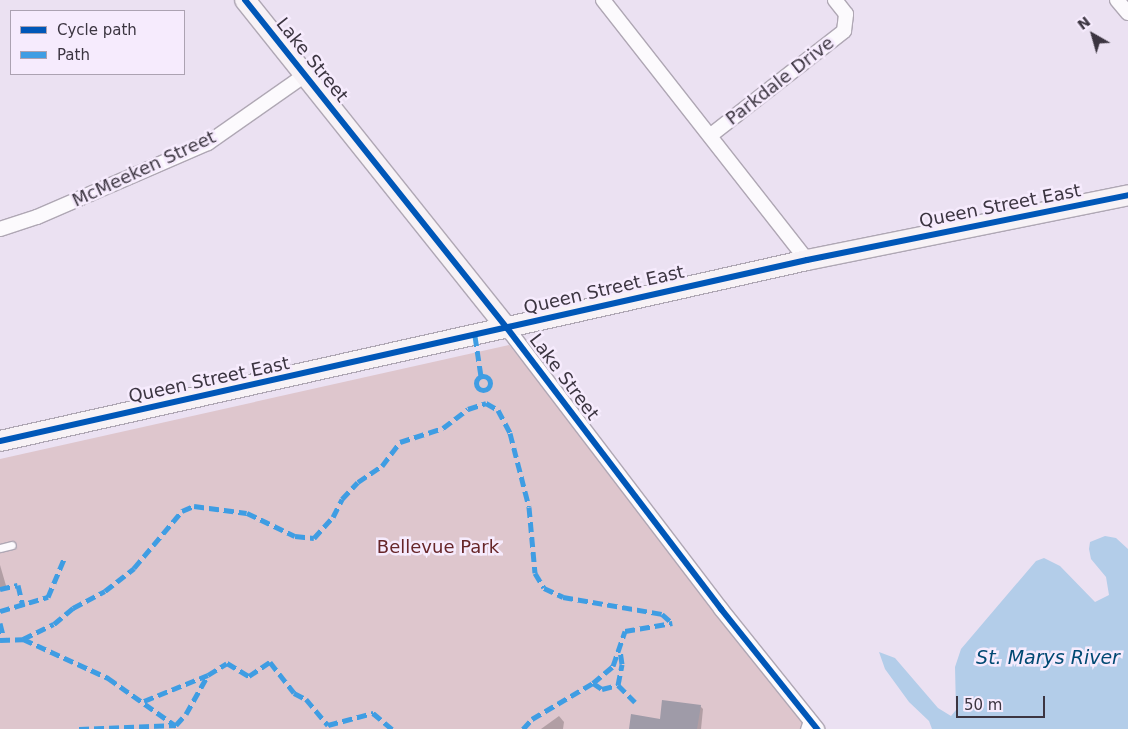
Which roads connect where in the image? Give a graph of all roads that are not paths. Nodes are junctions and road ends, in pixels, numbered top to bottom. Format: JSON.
{"nodes":[{"id":1,"x":245,"y":0,"type":"edge"},
{"id":2,"x":603,"y":0,"type":"edge"},
{"id":3,"x":835,"y":0,"type":"edge"},
{"id":4,"x":1118,"y":0,"type":"edge"},
{"id":5,"x":1128,"y":14,"type":"edge"},
{"id":6,"x":305,"y":75,"type":"junction"},
{"id":7,"x":711,"y":135,"type":"junction"},
{"id":8,"x":1128,"y":195,"type":"edge"},
{"id":9,"x":0,"y":229,"type":"edge"},
{"id":10,"x":807,"y":260,"type":"junction"},
{"id":11,"x":507,"y":328,"type":"junction"},
{"id":12,"x":0,"y":441,"type":"edge"},
{"id":13,"x":12,"y":545,"type":"dead end"},
{"id":14,"x":0,"y":548,"type":"edge"},
{"id":15,"x":806,"y":723,"type":"edge"},
{"id":16,"x":817,"y":729,"type":"edge"}],
"edges":[{"from":1,"to":6,"type":"main road","name":"Lake Street"},
{"from":2,"to":7,"type":"street","name":"Parkdale Drive"},
{"from":3,"to":7,"type":"street","name":"Parkdale Drive"},
{"from":4,"to":5,"type":"street"},
{"from":6,"to":9,"type":"street","name":"McMeeken Street"},
{"from":6,"to":11,"type":"main road","name":"Lake Street"},
{"from":7,"to":10,"type":"street","name":"Parkdale Drive"},
{"from":8,"to":10,"type":"main road","name":"Queen Street East"},
{"from":10,"to":11,"type":"main road","name":"Queen Street East"},
{"from":11,"to":12,"type":"main road","name":"Queen Street East"},
{"from":11,"to":15,"type":"street","name":"Lake Street"},
{"from":13,"to":14,"type":"lane"},
{"from":15,"to":16,"type":"street","name":"Lake Street"}]}
